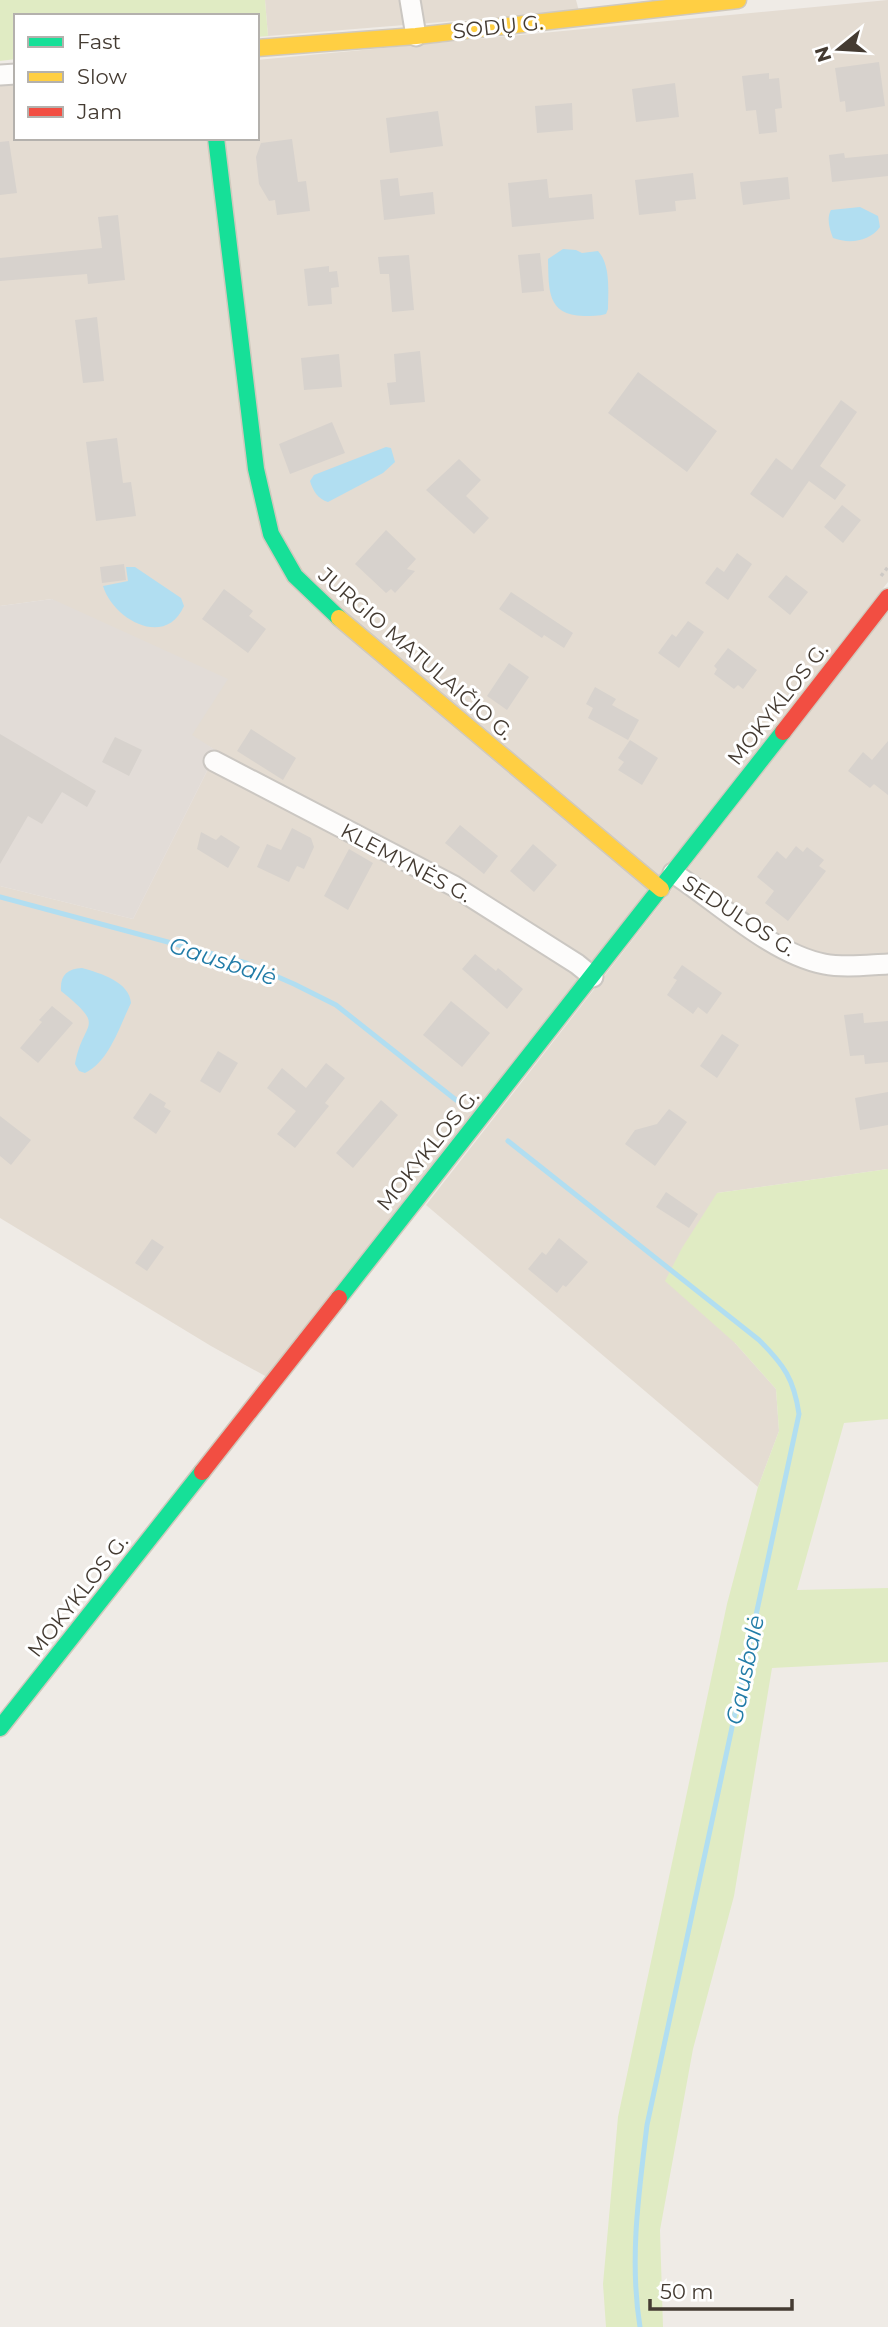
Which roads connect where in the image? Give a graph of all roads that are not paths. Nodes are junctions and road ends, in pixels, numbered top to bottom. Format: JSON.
{"nodes":[{"id":1,"x":410,"y":0,"type":"edge"},
{"id":2,"x":738,"y":0,"type":"edge"},
{"id":3,"x":416,"y":36,"type":"junction"},
{"id":4,"x":259,"y":48,"type":"edge"},
{"id":5,"x":216,"y":140,"type":"edge"},
{"id":6,"x":888,"y":597,"type":"edge"},
{"id":7,"x":214,"y":761,"type":"dead end"},
{"id":8,"x":673,"y":873,"type":"junction"},
{"id":9,"x":661,"y":889,"type":"junction"},
{"id":10,"x":888,"y":964,"type":"edge"},
{"id":11,"x":593,"y":977,"type":"junction"},
{"id":12,"x":0,"y":1728,"type":"edge"}],
"edges":[{"from":1,"to":3,"type":"street"},
{"from":2,"to":3,"type":"main road","name":"SODŲ G."},
{"from":3,"to":4,"type":"main road","name":"SODŲ G."},
{"from":5,"to":9,"type":"main road","name":"JURGIO MATULAIČIO G."},
{"from":6,"to":8,"type":"main road","name":"MOKYKLOS G."},
{"from":7,"to":11,"type":"street","name":"KLEMYNĖS G."},
{"from":8,"to":9,"type":"main road","name":"MOKYKLOS G."},
{"from":8,"to":10,"type":"street","name":"SEDULOS G."},
{"from":9,"to":11,"type":"main road","name":"MOKYKLOS G."},
{"from":11,"to":12,"type":"main road","name":"MOKYKLOS G."}]}
